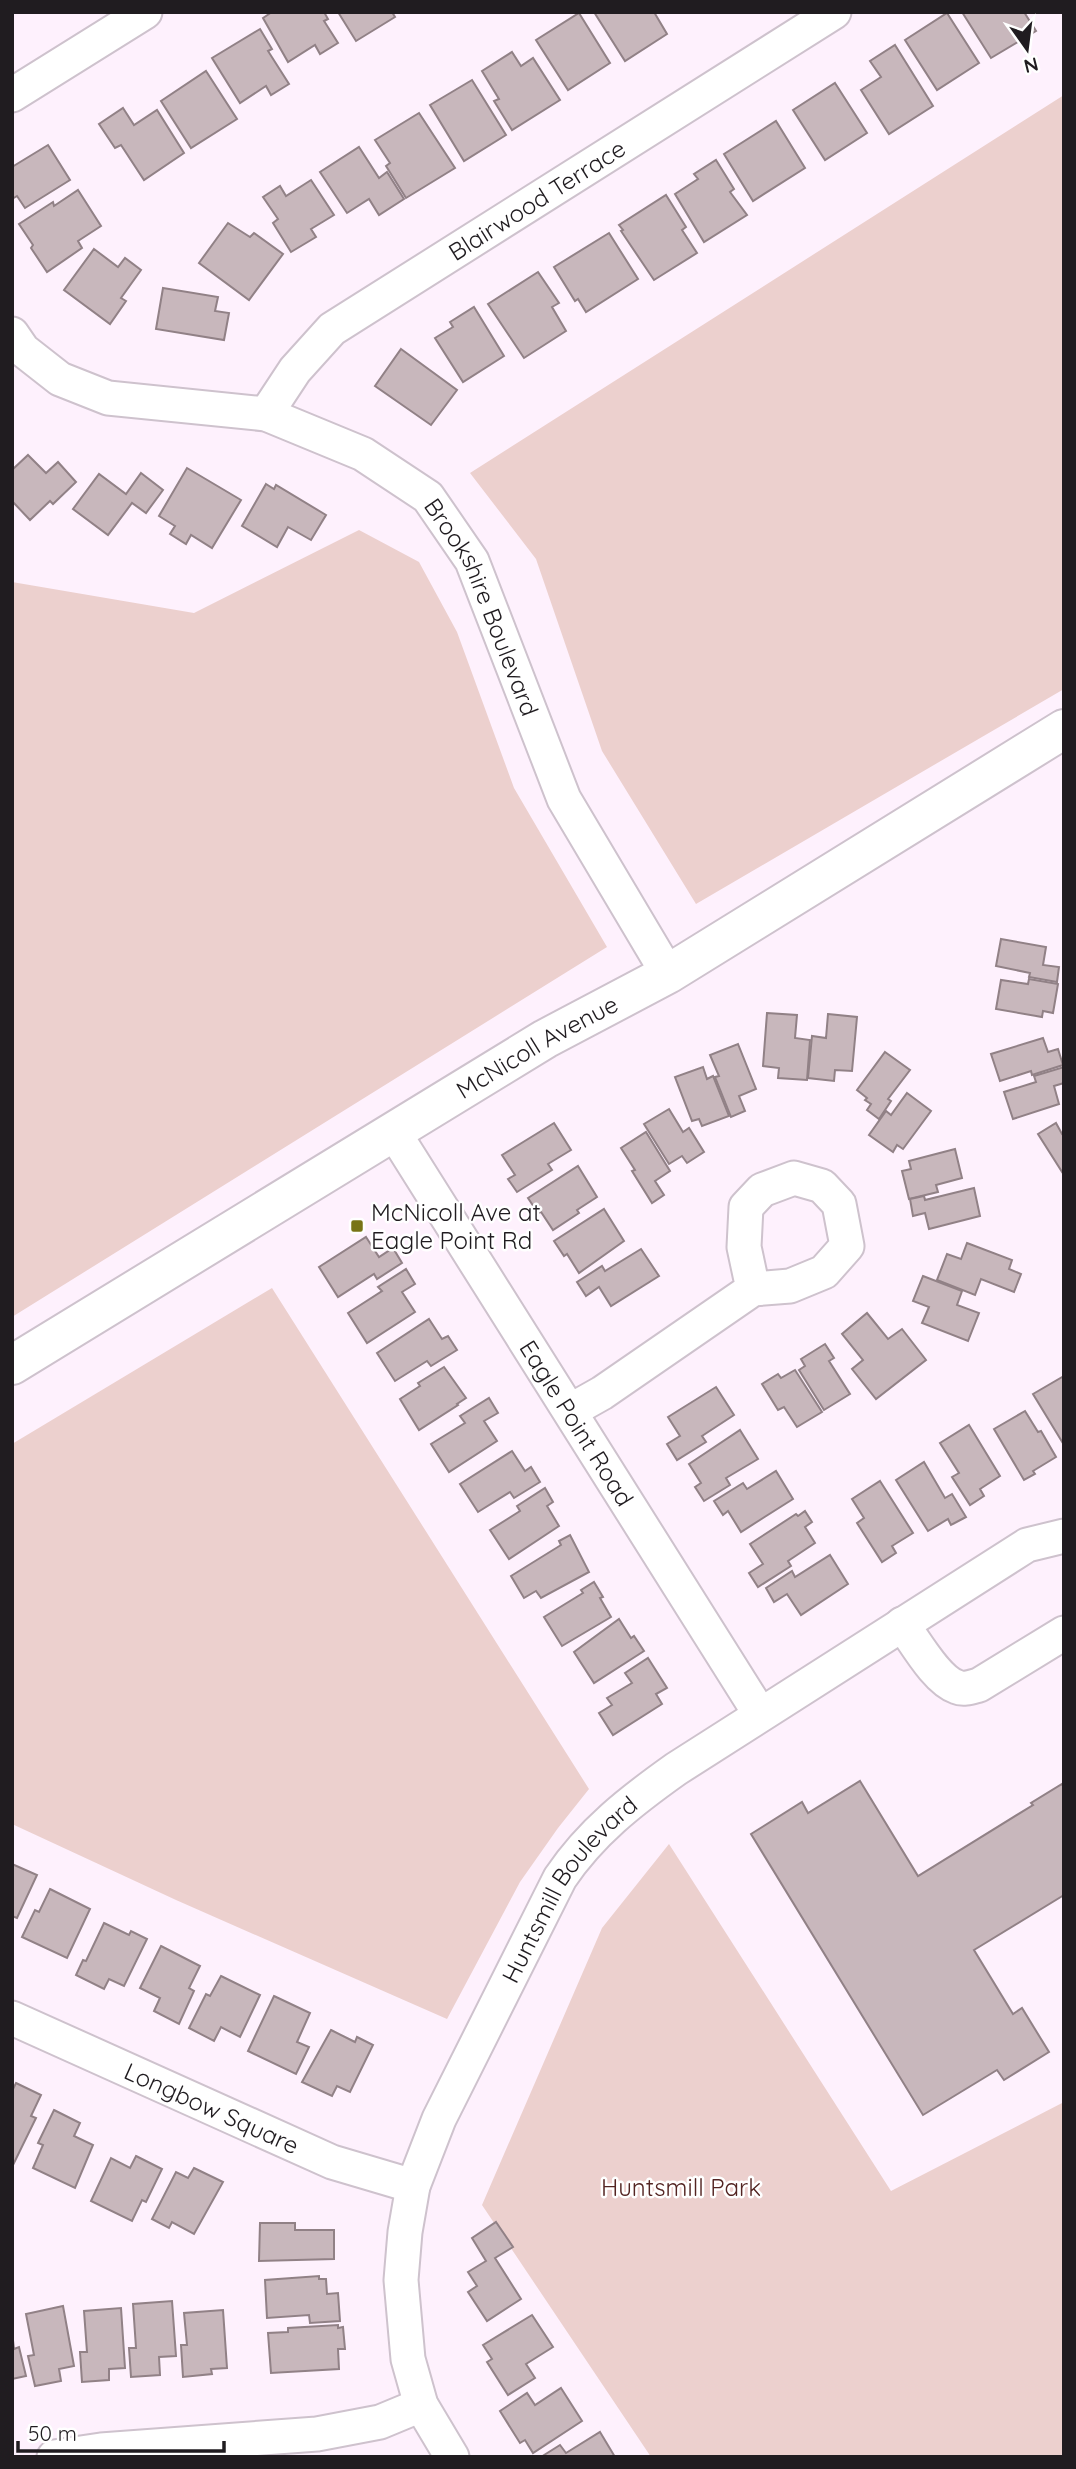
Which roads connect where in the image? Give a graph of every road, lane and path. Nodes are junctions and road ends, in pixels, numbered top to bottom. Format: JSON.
{"nodes":[{"id":1,"x":145,"y":12,"type":"edge"},
{"id":2,"x":834,"y":12,"type":"edge"},
{"id":3,"x":12,"y":95,"type":"edge"},
{"id":4,"x":12,"y":334,"type":"edge"},
{"id":5,"x":266,"y":414,"type":"junction"},
{"id":6,"x":1064,"y":729,"type":"edge"},
{"id":7,"x":668,"y":974,"type":"junction"},
{"id":8,"x":394,"y":1131,"type":"junction"},
{"id":9,"x":753,"y":1289,"type":"dead end"},
{"id":10,"x":12,"y":1365,"type":"edge"},
{"id":11,"x":570,"y":1411,"type":"junction"},
{"id":12,"x":1064,"y":1536,"type":"edge"},
{"id":13,"x":902,"y":1623,"type":"junction"},
{"id":14,"x":1064,"y":1633,"type":"edge"},
{"id":15,"x":760,"y":1714,"type":"junction"},
{"id":16,"x":12,"y":2018,"type":"edge"},
{"id":17,"x":414,"y":2186,"type":"junction"},
{"id":18,"x":421,"y":2406,"type":"junction"},
{"id":19,"x":54,"y":2457,"type":"edge"},
{"id":20,"x":452,"y":2457,"type":"edge"}],
"edges":[{"from":1,"to":3,"type":"street"},
{"from":2,"to":5,"type":"street","name":"Blairwood Terrace"},
{"from":4,"to":5,"type":"street","name":"Brookshire Boulevard"},
{"from":5,"to":7,"type":"street","name":"Brookshire Boulevard"},
{"from":6,"to":7,"type":"main road","name":"McNicoll Avenue"},
{"from":7,"to":8,"type":"main road","name":"McNicoll Avenue"},
{"from":8,"to":10,"type":"main road","name":"McNicoll Avenue"},
{"from":8,"to":11,"type":"street","name":"Eagle Point Road"},
{"from":9,"to":11,"type":"street"},
{"from":11,"to":15,"type":"street","name":"Eagle Point Road"},
{"from":12,"to":13,"type":"street","name":"Huntsmill Boulevard"},
{"from":13,"to":14,"type":"street"},
{"from":13,"to":15,"type":"street","name":"Huntsmill Boulevard"},
{"from":15,"to":17,"type":"street","name":"Huntsmill Boulevard"},
{"from":16,"to":17,"type":"street","name":"Longbow Square"},
{"from":17,"to":18,"type":"street","name":"Huntsmill Boulevard"},
{"from":18,"to":19,"type":"street"},
{"from":18,"to":20,"type":"street","name":"Huntsmill Boulevard"}]}
